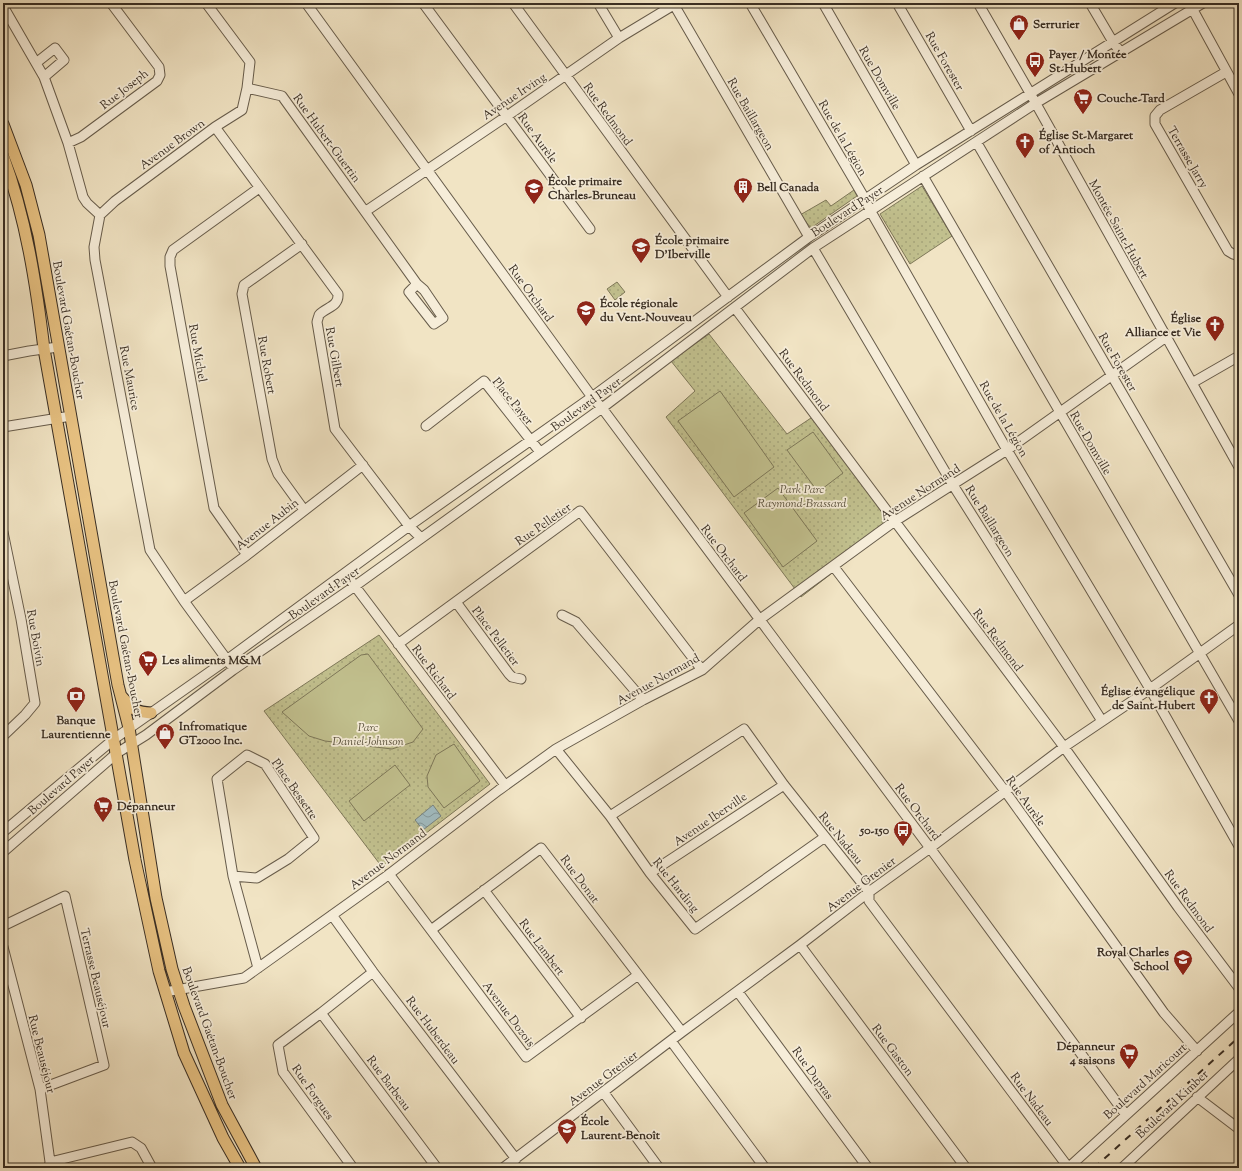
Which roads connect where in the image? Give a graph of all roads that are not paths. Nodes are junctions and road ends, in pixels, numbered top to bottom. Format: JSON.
{"nodes":[{"id":1,"x":110,"y":3,"type":"edge"},
{"id":2,"x":206,"y":3,"type":"edge"},
{"id":3,"x":306,"y":3,"type":"edge"},
{"id":4,"x":423,"y":3,"type":"edge"},
{"id":5,"x":512,"y":3,"type":"edge"},
{"id":6,"x":598,"y":3,"type":"edge"},
{"id":7,"x":750,"y":3,"type":"edge"},
{"id":8,"x":823,"y":3,"type":"edge"},
{"id":9,"x":897,"y":3,"type":"edge"},
{"id":10,"x":978,"y":3,"type":"edge"},
{"id":11,"x":1090,"y":3,"type":"edge"},
{"id":12,"x":1175,"y":3,"type":"edge"},
{"id":13,"x":1203,"y":3,"type":"edge"},
{"id":14,"x":674,"y":4,"type":"edge"},
{"id":15,"x":3,"y":6,"type":"edge"},
{"id":16,"x":1192,"y":6,"type":"edge"},
{"id":17,"x":618,"y":38,"type":"junction"},
{"id":18,"x":1113,"y":42,"type":"junction"},
{"id":19,"x":1121,"y":53,"type":"junction"},
{"id":20,"x":36,"y":63,"type":"junction"},
{"id":21,"x":1226,"y":72,"type":"junction"},
{"id":22,"x":566,"y":75,"type":"junction"},
{"id":23,"x":44,"y":76,"type":"junction"},
{"id":24,"x":247,"y":88,"type":"junction"},
{"id":25,"x":1030,"y":93,"type":"junction"},
{"id":26,"x":1239,"y":94,"type":"edge"},
{"id":27,"x":1036,"y":103,"type":"junction"},
{"id":28,"x":507,"y":116,"type":"junction"},
{"id":29,"x":3,"y":124,"type":"edge"},
{"id":30,"x":215,"y":128,"type":"junction"},
{"id":31,"x":971,"y":130,"type":"junction"},
{"id":32,"x":976,"y":142,"type":"junction"},
{"id":33,"x":68,"y":143,"type":"junction"},
{"id":34,"x":3,"y":156,"type":"edge"},
{"id":35,"x":916,"y":165,"type":"junction"},
{"id":36,"x":426,"y":170,"type":"junction"},
{"id":37,"x":923,"y":176,"type":"junction"},
{"id":38,"x":259,"y":188,"type":"junction"},
{"id":39,"x":865,"y":200,"type":"junction"},
{"id":40,"x":870,"y":210,"type":"junction"},
{"id":41,"x":366,"y":211,"type":"junction"},
{"id":42,"x":100,"y":215,"type":"junction"},
{"id":43,"x":590,"y":229,"type":"dead end"},
{"id":44,"x":809,"y":237,"type":"junction"},
{"id":45,"x":302,"y":244,"type":"junction"},
{"id":46,"x":813,"y":248,"type":"junction"},
{"id":47,"x":1239,"y":256,"type":"edge"},
{"id":48,"x":417,"y":284,"type":"dead end"},
{"id":49,"x":728,"y":297,"type":"junction"},
{"id":50,"x":735,"y":308,"type":"junction"},
{"id":51,"x":1166,"y":337,"type":"junction"},
{"id":52,"x":58,"y":347,"type":"junction"},
{"id":53,"x":44,"y":349,"type":"junction"},
{"id":54,"x":3,"y":356,"type":"edge"},
{"id":55,"x":1239,"y":356,"type":"edge"},
{"id":56,"x":1112,"y":375,"type":"junction"},
{"id":57,"x":1192,"y":383,"type":"junction"},
{"id":58,"x":592,"y":397,"type":"junction"},
{"id":59,"x":602,"y":408,"type":"junction"},
{"id":60,"x":1060,"y":413,"type":"junction"},
{"id":61,"x":71,"y":416,"type":"junction"},
{"id":62,"x":58,"y":418,"type":"junction"},
{"id":63,"x":426,"y":426,"type":"dead end"},
{"id":64,"x":3,"y":427,"type":"edge"},
{"id":65,"x":530,"y":441,"type":"junction"},
{"id":66,"x":1007,"y":450,"type":"junction"},
{"id":67,"x":540,"y":452,"type":"junction"},
{"id":68,"x":363,"y":465,"type":"junction"},
{"id":69,"x":1239,"y":467,"type":"edge"},
{"id":70,"x":953,"y":485,"type":"junction"},
{"id":71,"x":304,"y":510,"type":"junction"},
{"id":72,"x":894,"y":521,"type":"junction"},
{"id":73,"x":410,"y":526,"type":"junction"},
{"id":74,"x":3,"y":532,"type":"edge"},
{"id":75,"x":420,"y":538,"type":"junction"},
{"id":76,"x":247,"y":555,"type":"junction"},
{"id":77,"x":834,"y":566,"type":"junction"},
{"id":78,"x":346,"y":573,"type":"junction"},
{"id":79,"x":355,"y":586,"type":"junction"},
{"id":80,"x":101,"y":590,"type":"junction"},
{"id":81,"x":88,"y":593,"type":"junction"},
{"id":82,"x":1239,"y":595,"type":"edge"},
{"id":83,"x":184,"y":601,"type":"junction"},
{"id":84,"x":456,"y":602,"type":"junction"},
{"id":85,"x":562,"y":615,"type":"dead end"},
{"id":86,"x":759,"y":620,"type":"junction"},
{"id":87,"x":1239,"y":625,"type":"edge"},
{"id":88,"x":398,"y":644,"type":"junction"},
{"id":89,"x":1199,"y":653,"type":"junction"},
{"id":90,"x":228,"y":659,"type":"junction"},
{"id":91,"x":234,"y":670,"type":"junction"},
{"id":92,"x":702,"y":670,"type":"junction"},
{"id":93,"x":521,"y":679,"type":"dead end"},
{"id":94,"x":1150,"y":689,"type":"junction"},
{"id":95,"x":121,"y":695,"type":"junction"},
{"id":96,"x":643,"y":700,"type":"junction"},
{"id":97,"x":151,"y":713,"type":"junction"},
{"id":98,"x":1102,"y":721,"type":"junction"},
{"id":99,"x":1239,"y":721,"type":"edge"},
{"id":100,"x":128,"y":728,"type":"junction"},
{"id":101,"x":3,"y":736,"type":"edge"},
{"id":102,"x":114,"y":739,"type":"junction"},
{"id":103,"x":131,"y":744,"type":"junction"},
{"id":104,"x":1064,"y":747,"type":"junction"},
{"id":105,"x":556,"y":749,"type":"junction"},
{"id":106,"x":117,"y":753,"type":"junction"},
{"id":107,"x":784,"y":785,"type":"junction"},
{"id":108,"x":505,"y":786,"type":"junction"},
{"id":109,"x":56,"y":787,"type":"junction"},
{"id":110,"x":1005,"y":791,"type":"junction"},
{"id":111,"x":65,"y":798,"type":"junction"},
{"id":112,"x":610,"y":816,"type":"junction"},
{"id":113,"x":3,"y":832,"type":"edge"},
{"id":114,"x":825,"y":837,"type":"junction"},
{"id":115,"x":1239,"y":846,"type":"edge"},
{"id":116,"x":5,"y":847,"type":"edge"},
{"id":117,"x":930,"y":848,"type":"junction"},
{"id":118,"x":650,"y":873,"type":"junction"},
{"id":119,"x":389,"y":874,"type":"junction"},
{"id":120,"x":233,"y":876,"type":"junction"},
{"id":121,"x":484,"y":890,"type":"junction"},
{"id":122,"x":869,"y":892,"type":"junction"},
{"id":123,"x":332,"y":915,"type":"junction"},
{"id":124,"x":3,"y":926,"type":"edge"},
{"id":125,"x":431,"y":930,"type":"junction"},
{"id":126,"x":800,"y":945,"type":"junction"},
{"id":127,"x":3,"y":947,"type":"edge"},
{"id":128,"x":258,"y":968,"type":"junction"},
{"id":129,"x":373,"y":972,"type":"junction"},
{"id":130,"x":6,"y":973,"type":"edge"},
{"id":131,"x":638,"y":975,"type":"junction"},
{"id":132,"x":1239,"y":988,"type":"edge"},
{"id":133,"x":180,"y":989,"type":"junction"},
{"id":134,"x":165,"y":992,"type":"junction"},
{"id":135,"x":738,"y":992,"type":"junction"},
{"id":136,"x":1239,"y":1012,"type":"edge"},
{"id":137,"x":321,"y":1013,"type":"junction"},
{"id":138,"x":581,"y":1018,"type":"junction"},
{"id":139,"x":682,"y":1032,"type":"junction"},
{"id":140,"x":671,"y":1041,"type":"junction"},
{"id":141,"x":1197,"y":1051,"type":"junction"},
{"id":142,"x":1239,"y":1059,"type":"edge"},
{"id":143,"x":40,"y":1089,"type":"junction"},
{"id":144,"x":604,"y":1093,"type":"junction"},
{"id":145,"x":1197,"y":1097,"type":"junction"},
{"id":146,"x":1126,"y":1115,"type":"junction"},
{"id":147,"x":1239,"y":1129,"type":"edge"},
{"id":148,"x":516,"y":1159,"type":"junction"},
{"id":149,"x":49,"y":1165,"type":"edge"},
{"id":150,"x":1127,"y":1166,"type":"edge"},
{"id":151,"x":152,"y":1168,"type":"edge"},
{"id":152,"x":240,"y":1168,"type":"edge"},
{"id":153,"x":256,"y":1168,"type":"edge"},
{"id":154,"x":353,"y":1168,"type":"edge"},
{"id":155,"x":437,"y":1168,"type":"edge"},
{"id":156,"x":503,"y":1168,"type":"edge"},
{"id":157,"x":659,"y":1168,"type":"edge"},
{"id":158,"x":765,"y":1168,"type":"edge"},
{"id":159,"x":868,"y":1168,"type":"edge"},
{"id":160,"x":966,"y":1168,"type":"edge"},
{"id":161,"x":1068,"y":1168,"type":"edge"}],
"edges":[{"from":1,"to":33,"type":"street","name":"Rue Joseph"},
{"from":2,"to":24,"type":"street"},
{"from":3,"to":36,"type":"street","name":"Rue Orchard"},
{"from":4,"to":28,"type":"street","name":"Rue Aurèle"},
{"from":5,"to":22,"type":"street","name":"Rue Redmond"},
{"from":6,"to":17,"type":"street"},
{"from":7,"to":39,"type":"street","name":"Rue de la Légion"},
{"from":8,"to":35,"type":"street","name":"Rue Domville"},
{"from":9,"to":31,"type":"street","name":"Rue Forester"},
{"from":10,"to":25,"type":"street","name":"Montée Saint-Hubert"},
{"from":11,"to":18,"type":"street"},
{"from":12,"to":18,"type":"street","name":"Boulevard Payer"},
{"from":13,"to":16,"type":"street","name":"Boulevard Payer"},
{"from":14,"to":17,"type":"street","name":"Avenue Irving"},
{"from":14,"to":44,"type":"street","name":"Rue Baillargeon"},
{"from":15,"to":20,"type":"street"},
{"from":16,"to":19,"type":"street","name":"Boulevard Payer"},
{"from":16,"to":21,"type":"street"},
{"from":17,"to":22,"type":"street","name":"Avenue Irving"},
{"from":18,"to":19,"type":"street"},
{"from":18,"to":25,"type":"street","name":"Boulevard Payer"},
{"from":19,"to":27,"type":"street","name":"Boulevard Payer"},
{"from":20,"to":23,"type":"street"},
{"from":20,"to":23,"type":"street"},
{"from":21,"to":26,"type":"street"},
{"from":21,"to":47,"type":"street","name":"Terrasse Jarry"},
{"from":22,"to":28,"type":"street","name":"Avenue Irving"},
{"from":22,"to":49,"type":"street","name":"Rue Redmond"},
{"from":23,"to":33,"type":"street"},
{"from":24,"to":30,"type":"street","name":"Avenue Brown"},
{"from":24,"to":41,"type":"street","name":"Rue Hubert-Guertin"},
{"from":25,"to":27,"type":"street","name":"Montée Saint-Hubert"},
{"from":25,"to":31,"type":"street","name":"Boulevard Payer"},
{"from":27,"to":32,"type":"street","name":"Boulevard Payer"},
{"from":27,"to":51,"type":"street","name":"Montée Saint-Hubert"},
{"from":28,"to":36,"type":"street","name":"Avenue Irving"},
{"from":28,"to":43,"type":"street","name":"Rue Aurèle"},
{"from":29,"to":52,"type":"main road","name":"Boulevard Gaétan-Boucher"},
{"from":30,"to":38,"type":"street","name":"Rue Gilbert"},
{"from":30,"to":42,"type":"street","name":"Avenue Brown"},
{"from":31,"to":35,"type":"street","name":"Boulevard Payer"},
{"from":32,"to":37,"type":"street","name":"Boulevard Payer"},
{"from":32,"to":56,"type":"street","name":"Rue Forester"},
{"from":33,"to":42,"type":"street"},
{"from":34,"to":53,"type":"main road"},
{"from":35,"to":39,"type":"street","name":"Boulevard Payer"},
{"from":36,"to":41,"type":"street","name":"Avenue Irving"},
{"from":36,"to":58,"type":"street","name":"Rue Orchard"},
{"from":37,"to":40,"type":"street","name":"Boulevard Payer"},
{"from":37,"to":60,"type":"street","name":"Rue Domville"},
{"from":38,"to":45,"type":"street","name":"Rue Gilbert"},
{"from":38,"to":76,"type":"street","name":"Rue Michel"},
{"from":39,"to":40,"type":"street","name":"Rue de la Légion"},
{"from":39,"to":44,"type":"street","name":"Boulevard Payer"},
{"from":40,"to":46,"type":"street","name":"Boulevard Payer"},
{"from":40,"to":66,"type":"street","name":"Rue de la Légion"},
{"from":41,"to":48,"type":"street","name":"Rue Hubert-Guertin"},
{"from":42,"to":83,"type":"street","name":"Rue Maurice"},
{"from":44,"to":49,"type":"street","name":"Boulevard Payer"},
{"from":45,"to":68,"type":"street","name":"Rue Gilbert"},
{"from":45,"to":71,"type":"street","name":"Rue Robert"},
{"from":46,"to":50,"type":"street","name":"Boulevard Payer"},
{"from":46,"to":70,"type":"street","name":"Rue Baillargeon"},
{"from":49,"to":58,"type":"street","name":"Boulevard Payer"},
{"from":50,"to":59,"type":"street","name":"Boulevard Payer"},
{"from":50,"to":72,"type":"street","name":"Rue Redmond"},
{"from":51,"to":56,"type":"street","name":"Avenue Normand"},
{"from":51,"to":57,"type":"street","name":"Montée Saint-Hubert"},
{"from":52,"to":53,"type":"street"},
{"from":52,"to":61,"type":"main road","name":"Boulevard Gaétan-Boucher"},
{"from":53,"to":54,"type":"street"},
{"from":53,"to":62,"type":"main road"},
{"from":55,"to":57,"type":"street"},
{"from":56,"to":60,"type":"street","name":"Avenue Normand"},
{"from":56,"to":82,"type":"street","name":"Rue Forester"},
{"from":57,"to":69,"type":"street","name":"Montée Saint-Hubert"},
{"from":58,"to":59,"type":"street","name":"Rue Orchard"},
{"from":58,"to":65,"type":"street","name":"Boulevard Payer"},
{"from":59,"to":67,"type":"street","name":"Boulevard Payer"},
{"from":59,"to":86,"type":"street","name":"Rue Orchard"},
{"from":60,"to":66,"type":"street","name":"Avenue Normand"},
{"from":60,"to":89,"type":"street","name":"Rue Domville"},
{"from":61,"to":62,"type":"street"},
{"from":61,"to":80,"type":"main road","name":"Boulevard Gaétan-Boucher"},
{"from":62,"to":64,"type":"street"},
{"from":62,"to":81,"type":"main road"},
{"from":63,"to":65,"type":"street","name":"Place Payer"},
{"from":65,"to":67,"type":"street","name":"Place Payer"},
{"from":65,"to":73,"type":"street","name":"Boulevard Payer"},
{"from":66,"to":70,"type":"street","name":"Avenue Normand"},
{"from":66,"to":94,"type":"street","name":"Rue de la Légion"},
{"from":67,"to":75,"type":"street","name":"Boulevard Payer"},
{"from":68,"to":71,"type":"street","name":"Avenue Aubin"},
{"from":68,"to":73,"type":"street","name":"Rue Gilbert"},
{"from":70,"to":72,"type":"street","name":"Avenue Normand"},
{"from":70,"to":98,"type":"street","name":"Rue Baillargeon"},
{"from":71,"to":76,"type":"street","name":"Avenue Aubin"},
{"from":72,"to":77,"type":"street","name":"Avenue Normand"},
{"from":72,"to":104,"type":"street","name":"Rue Redmond"},
{"from":73,"to":75,"type":"street","name":"Rue Gilbert"},
{"from":73,"to":78,"type":"street","name":"Boulevard Payer"},
{"from":74,"to":101,"type":"street","name":"Rue Boivin"},
{"from":75,"to":79,"type":"street","name":"Boulevard Payer"},
{"from":76,"to":83,"type":"street","name":"Avenue Aubin"},
{"from":77,"to":86,"type":"street","name":"Avenue Normand"},
{"from":77,"to":110,"type":"street","name":"Rue Aurèle"},
{"from":78,"to":79,"type":"street","name":"Rue Richard"},
{"from":78,"to":90,"type":"street","name":"Boulevard Payer"},
{"from":79,"to":88,"type":"street","name":"Rue Richard"},
{"from":79,"to":91,"type":"street","name":"Boulevard Payer"},
{"from":80,"to":81,"type":"main road"},
{"from":80,"to":95,"type":"main road","name":"Boulevard Gaétan-Boucher"},
{"from":81,"to":102,"type":"main road"},
{"from":83,"to":90,"type":"street","name":"Rue Maurice"},
{"from":84,"to":88,"type":"street","name":"Rue Pelletier"},
{"from":84,"to":92,"type":"street","name":"Rue Pelletier"},
{"from":84,"to":93,"type":"street","name":"Place Pelletier"},
{"from":85,"to":96,"type":"street"},
{"from":86,"to":92,"type":"street","name":"Avenue Normand"},
{"from":86,"to":117,"type":"street","name":"Rue Orchard"},
{"from":87,"to":89,"type":"street","name":"Avenue Grenier"},
{"from":88,"to":108,"type":"street","name":"Rue Richard"},
{"from":89,"to":94,"type":"street","name":"Avenue Grenier"},
{"from":89,"to":99,"type":"street","name":"Rue Domville"},
{"from":90,"to":91,"type":"street","name":"Rue Maurice"},
{"from":90,"to":97,"type":"street","name":"Boulevard Payer"},
{"from":91,"to":103,"type":"street","name":"Boulevard Payer"},
{"from":92,"to":96,"type":"street","name":"Avenue Normand"},
{"from":94,"to":98,"type":"street","name":"Avenue Grenier"},
{"from":94,"to":115,"type":"street","name":"Rue de la Légion"},
{"from":95,"to":97,"type":"main road"},
{"from":95,"to":100,"type":"main road","name":"Boulevard Gaétan-Boucher"},
{"from":96,"to":105,"type":"street","name":"Avenue Normand"},
{"from":97,"to":100,"type":"street","name":"Boulevard Payer"},
{"from":98,"to":104,"type":"street","name":"Avenue Grenier"},
{"from":100,"to":102,"type":"street","name":"Boulevard Payer"},
{"from":100,"to":103,"type":"main road","name":"Boulevard Gaétan-Boucher"},
{"from":102,"to":106,"type":"main road"},
{"from":102,"to":109,"type":"street","name":"Boulevard Payer"},
{"from":103,"to":106,"type":"street","name":"Boulevard Payer"},
{"from":103,"to":133,"type":"main road","name":"Boulevard Gaétan-Boucher"},
{"from":104,"to":110,"type":"street","name":"Avenue Grenier"},
{"from":104,"to":132,"type":"street","name":"Rue Redmond"},
{"from":105,"to":108,"type":"street","name":"Avenue Normand"},
{"from":105,"to":112,"type":"street","name":"Rue Harding"},
{"from":106,"to":111,"type":"street","name":"Boulevard Payer"},
{"from":106,"to":134,"type":"main road"},
{"from":107,"to":112,"type":"street","name":"Rue Nadeau"},
{"from":107,"to":114,"type":"street","name":"Rue Nadeau"},
{"from":107,"to":118,"type":"street","name":"Avenue Iberville"},
{"from":108,"to":119,"type":"street","name":"Avenue Normand"},
{"from":109,"to":111,"type":"street"},
{"from":109,"to":113,"type":"street","name":"Boulevard Payer"},
{"from":110,"to":117,"type":"street","name":"Avenue Grenier"},
{"from":110,"to":141,"type":"street","name":"Rue Aurèle"},
{"from":111,"to":116,"type":"street","name":"Boulevard Payer"},
{"from":112,"to":118,"type":"street","name":"Rue Harding"},
{"from":114,"to":118,"type":"street","name":"Rue Harding"},
{"from":114,"to":122,"type":"street","name":"Rue Nadeau"},
{"from":117,"to":122,"type":"street","name":"Avenue Grenier"},
{"from":117,"to":146,"type":"street","name":"Rue Orchard"},
{"from":119,"to":123,"type":"street","name":"Avenue Normand"},
{"from":119,"to":125,"type":"street","name":"Avenue Dozois"},
{"from":120,"to":120,"type":"street","name":"Place Bessette"},
{"from":120,"to":128,"type":"street","name":"Place Bessette"},
{"from":121,"to":125,"type":"street","name":"Rue Donat"},
{"from":121,"to":131,"type":"street","name":"Rue Donat"},
{"from":121,"to":138,"type":"street","name":"Rue Lambert"},
{"from":122,"to":126,"type":"street","name":"Avenue Grenier"},
{"from":122,"to":161,"type":"street","name":"Rue Nadeau"},
{"from":123,"to":128,"type":"street","name":"Avenue Normand"},
{"from":123,"to":129,"type":"street","name":"Rue Huberdeau"},
{"from":124,"to":143,"type":"street","name":"Terrasse Beauséjour"},
{"from":125,"to":138,"type":"street","name":"Avenue Dozois"},
{"from":126,"to":135,"type":"street","name":"Avenue Grenier"},
{"from":126,"to":160,"type":"street","name":"Rue Gaston"},
{"from":127,"to":130,"type":"street","name":"Rue Beauséjour"},
{"from":128,"to":133,"type":"street","name":"Avenue Normand"},
{"from":129,"to":137,"type":"street","name":"Rue Forgues"},
{"from":129,"to":148,"type":"street","name":"Rue Huberdeau"},
{"from":130,"to":143,"type":"street","name":"Rue Beauséjour"},
{"from":131,"to":138,"type":"street","name":"Avenue Dozois"},
{"from":131,"to":139,"type":"street","name":"Rue Donat"},
{"from":133,"to":134,"type":"street","name":"Avenue Normand"},
{"from":133,"to":153,"type":"main road","name":"Boulevard Gaétan-Boucher"},
{"from":134,"to":152,"type":"main road"},
{"from":135,"to":139,"type":"street","name":"Avenue Grenier"},
{"from":135,"to":159,"type":"street","name":"Rue Dupras"},
{"from":136,"to":141,"type":"street","name":"Boulevard Maricourt"},
{"from":137,"to":154,"type":"street","name":"Rue Forgues"},
{"from":137,"to":155,"type":"street","name":"Rue Barbeau"},
{"from":139,"to":140,"type":"street","name":"Avenue Grenier"},
{"from":140,"to":144,"type":"street","name":"Avenue Grenier"},
{"from":140,"to":158,"type":"street"},
{"from":141,"to":146,"type":"street","name":"Boulevard Maricourt"},
{"from":142,"to":145,"type":"street","name":"Boulevard Kimber"},
{"from":143,"to":149,"type":"street","name":"Rue Beauséjour"},
{"from":144,"to":148,"type":"street","name":"Avenue Grenier"},
{"from":144,"to":157,"type":"street"},
{"from":145,"to":147,"type":"street"},
{"from":145,"to":150,"type":"street","name":"Boulevard Kimber"},
{"from":146,"to":161,"type":"street","name":"Boulevard Maricourt"},
{"from":148,"to":156,"type":"street","name":"Avenue Grenier"},
{"from":149,"to":151,"type":"street"}]}
